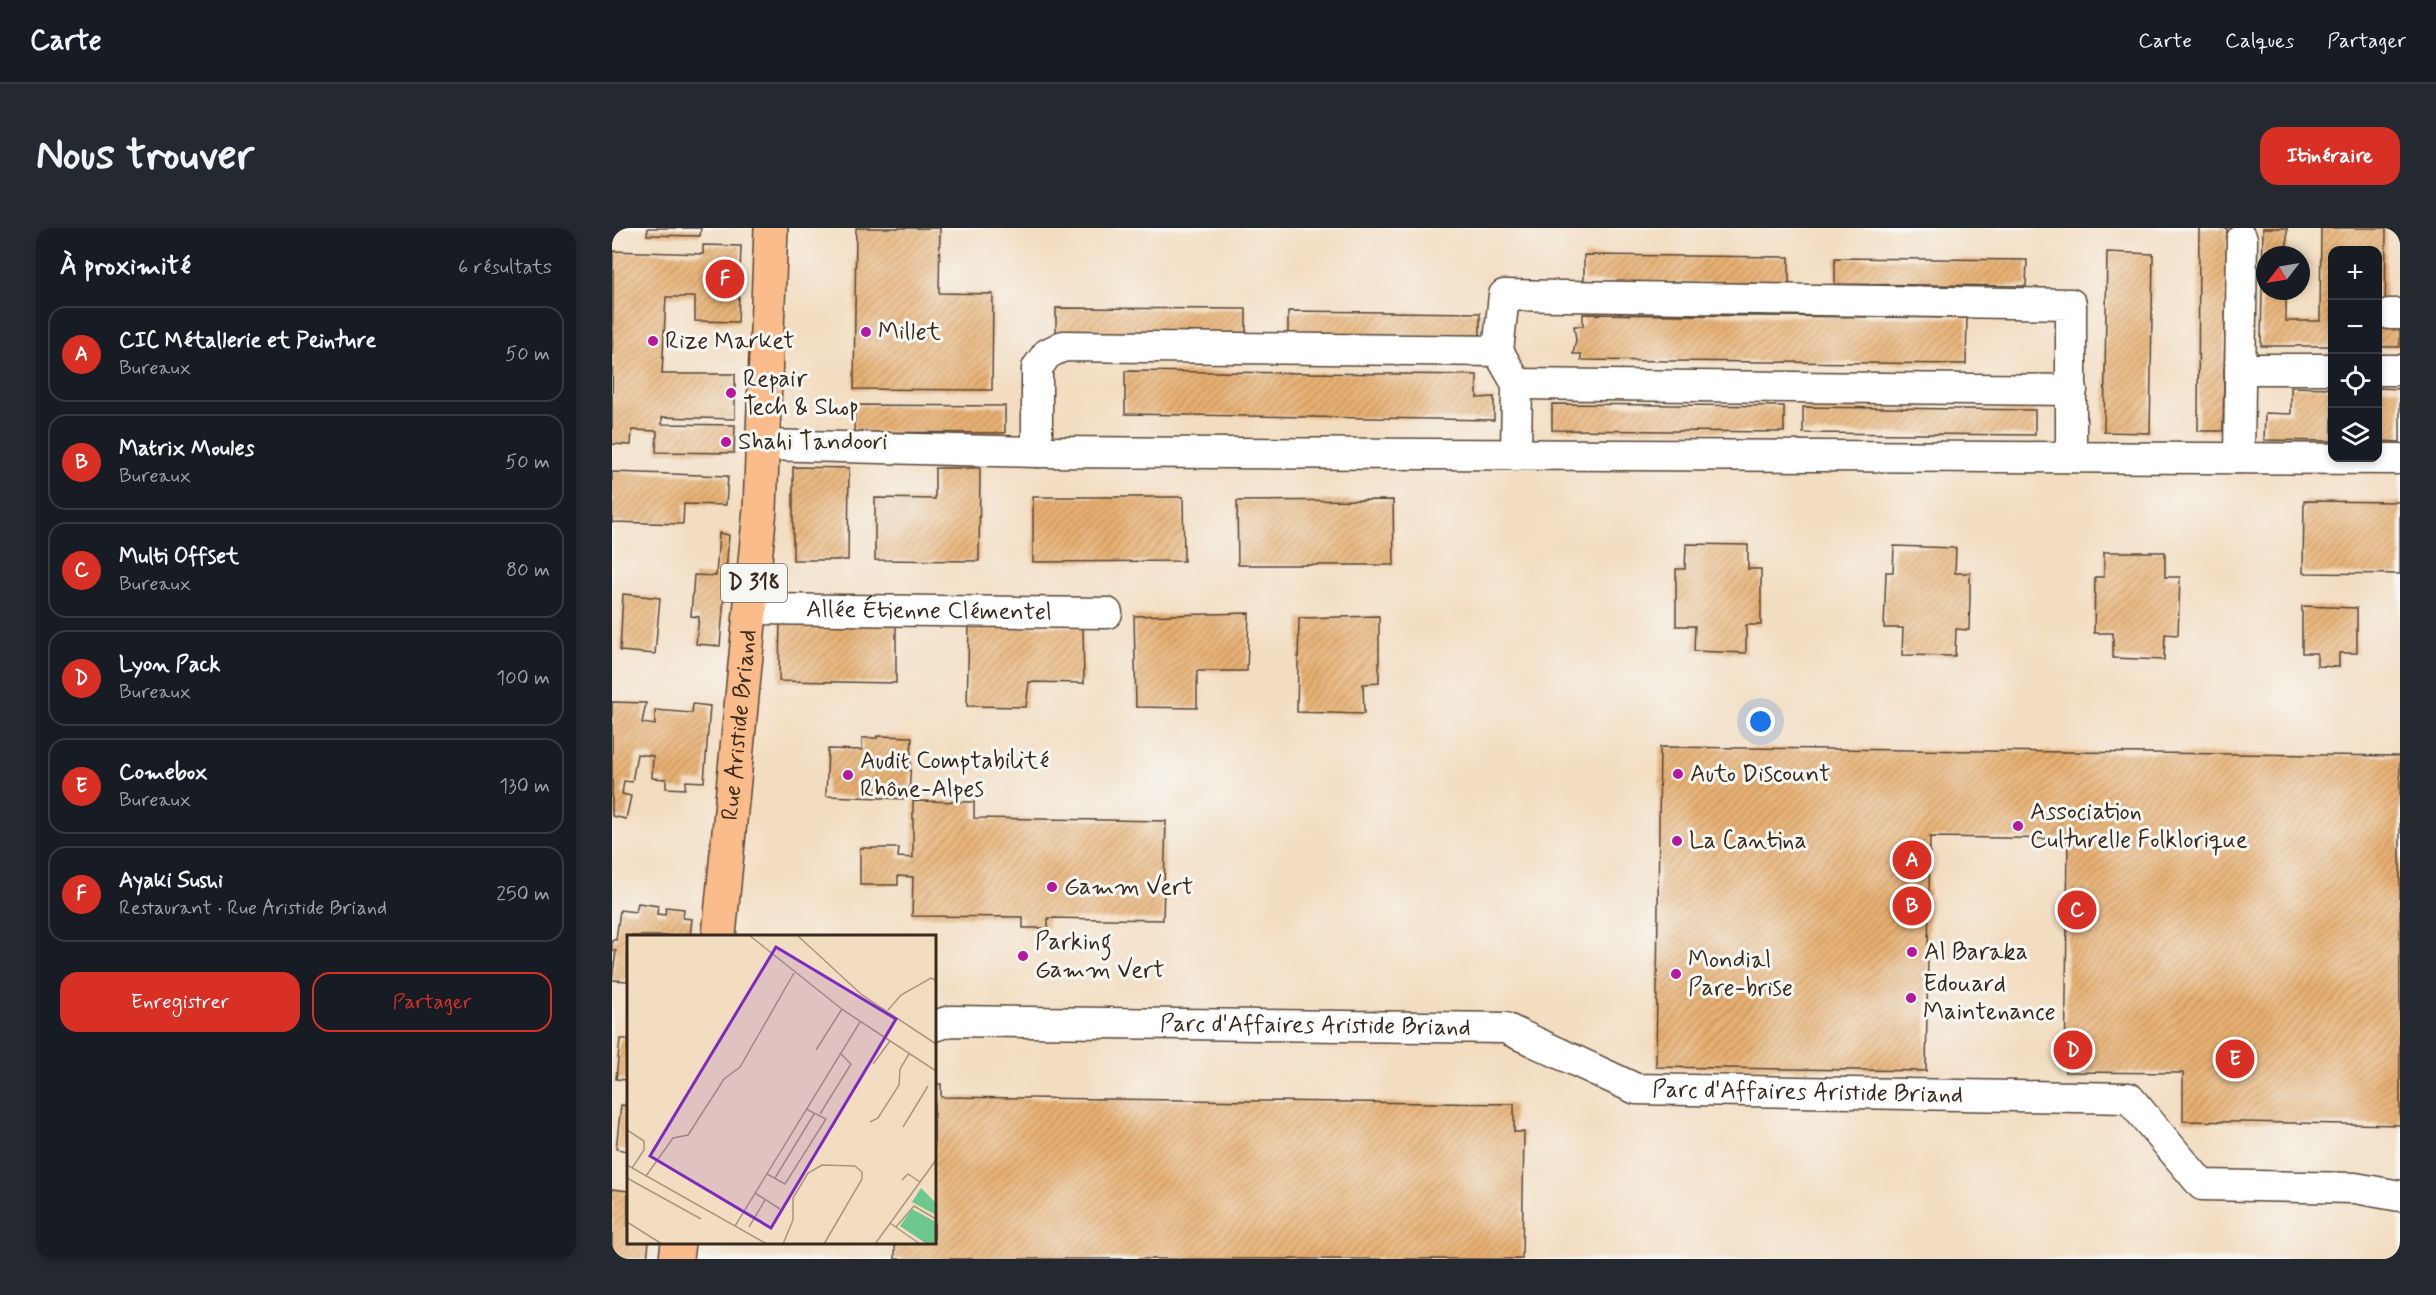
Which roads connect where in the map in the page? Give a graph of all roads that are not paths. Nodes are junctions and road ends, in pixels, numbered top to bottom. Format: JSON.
{"nodes":[{"id":1,"x":771,"y":228,"type":"edge"},
{"id":2,"x":2242,"y":239,"type":"dead end"},
{"id":3,"x":1498,"y":351,"type":"junction"},
{"id":4,"x":2240,"y":369,"type":"junction"},
{"id":5,"x":2328,"y":369,"type":"edge"},
{"id":6,"x":2382,"y":370,"type":"edge"},
{"id":7,"x":2400,"y":370,"type":"edge"},
{"id":8,"x":1517,"y":384,"type":"junction"},
{"id":9,"x":2072,"y":390,"type":"junction"},
{"id":10,"x":764,"y":445,"type":"junction"},
{"id":11,"x":1037,"y":452,"type":"junction"},
{"id":12,"x":1515,"y":455,"type":"junction"},
{"id":13,"x":2071,"y":457,"type":"junction"},
{"id":14,"x":2239,"y":459,"type":"junction"},
{"id":15,"x":2400,"y":459,"type":"edge"},
{"id":16,"x":752,"y":609,"type":"junction"},
{"id":17,"x":1107,"y":612,"type":"dead end"},
{"id":18,"x":718,"y":935,"type":"edge"},
{"id":19,"x":936,"y":1025,"type":"edge"},
{"id":20,"x":2400,"y":1196,"type":"edge"},
{"id":21,"x":678,"y":1244,"type":"edge"},
{"id":22,"x":676,"y":1259,"type":"edge"}],
"edges":[{"from":1,"to":10,"type":"main road","name":"Rue Aristide Briand","number":"D 318"},
{"from":2,"to":4,"type":"street"},
{"from":3,"to":8,"type":"street"},
{"from":3,"to":9,"type":"street"},
{"from":3,"to":11,"type":"street"},
{"from":4,"to":5,"type":"street"},
{"from":4,"to":14,"type":"street"},
{"from":6,"to":7,"type":"street"},
{"from":8,"to":9,"type":"street"},
{"from":8,"to":12,"type":"street"},
{"from":9,"to":13,"type":"street"},
{"from":10,"to":11,"type":"street"},
{"from":10,"to":16,"type":"main road","name":"Rue Aristide Briand","number":"D 318"},
{"from":11,"to":12,"type":"street"},
{"from":12,"to":13,"type":"street"},
{"from":13,"to":14,"type":"street"},
{"from":14,"to":15,"type":"street"},
{"from":16,"to":17,"type":"street","name":"Allée Étienne Clémentel"},
{"from":16,"to":18,"type":"main road","name":"Rue Aristide Briand","number":"D 318"},
{"from":19,"to":20,"type":"street","name":"Parc d'Affaires Aristide Briand"},
{"from":21,"to":22,"type":"main road"}]}
